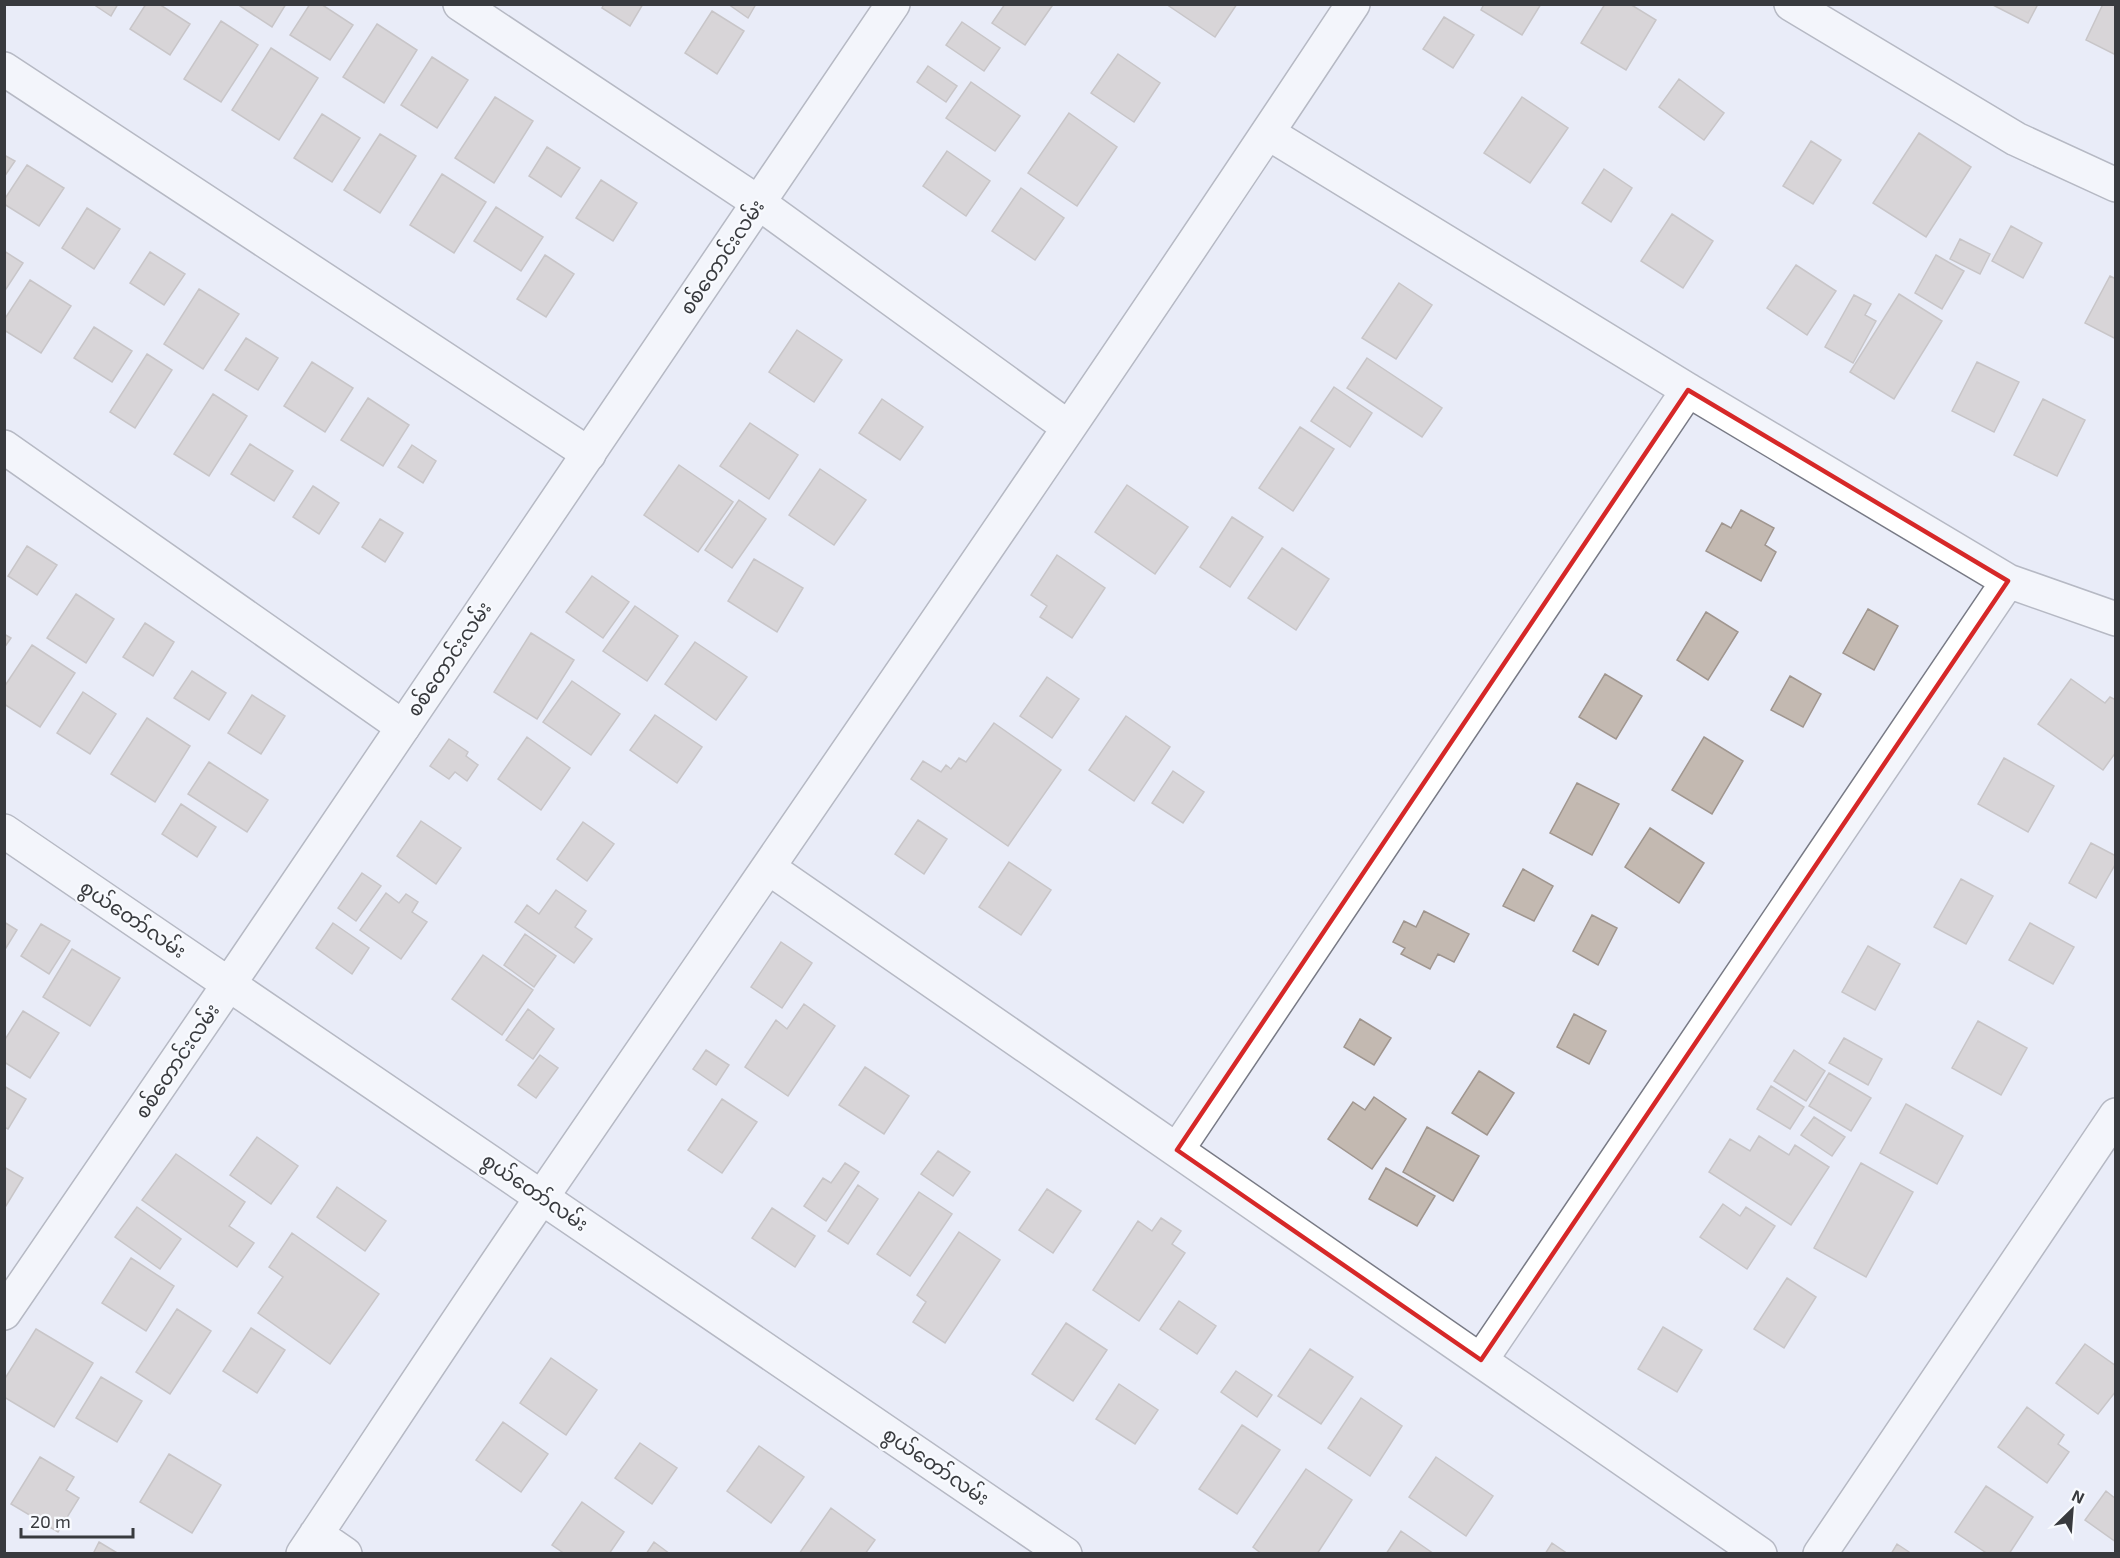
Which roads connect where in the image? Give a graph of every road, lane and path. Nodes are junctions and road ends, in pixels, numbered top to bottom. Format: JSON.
{"nodes":[{"id":1,"x":893,"y":4,"type":"edge"},
{"id":2,"x":1353,"y":4,"type":"edge"},
{"id":3,"x":1791,"y":4,"type":"edge"},
{"id":4,"x":471,"y":8,"type":"edge"},
{"id":5,"x":4,"y":69,"type":"edge"},
{"id":6,"x":1268,"y":133,"type":"junction"},
{"id":7,"x":2115,"y":186,"type":"edge"},
{"id":8,"x":759,"y":203,"type":"junction"},
{"id":9,"x":1688,"y":390,"type":"junction"},
{"id":10,"x":1068,"y":427,"type":"junction"},
{"id":11,"x":4,"y":447,"type":"edge"},
{"id":12,"x":589,"y":454,"type":"junction"},
{"id":13,"x":2008,"y":581,"type":"junction"},
{"id":14,"x":2115,"y":619,"type":"edge"},
{"id":15,"x":403,"y":728,"type":"junction"},
{"id":16,"x":4,"y":831,"type":"edge"},
{"id":17,"x":769,"y":868,"type":"junction"},
{"id":18,"x":229,"y":984,"type":"junction"},
{"id":19,"x":2115,"y":1115,"type":"edge"},
{"id":20,"x":1177,"y":1150,"type":"junction"},
{"id":21,"x":542,"y":1197,"type":"junction"},
{"id":22,"x":4,"y":1312,"type":"edge"},
{"id":23,"x":1481,"y":1360,"type":"junction"},
{"id":24,"x":310,"y":1544,"type":"edge"},
{"id":25,"x":345,"y":1554,"type":"edge"},
{"id":26,"x":1065,"y":1554,"type":"edge"},
{"id":27,"x":1760,"y":1554,"type":"edge"},
{"id":28,"x":1820,"y":1554,"type":"edge"}],
"edges":[{"from":1,"to":8,"type":"street","name":"စစ်တောင်းလမ်း"},
{"from":2,"to":6,"type":"street"},
{"from":3,"to":7,"type":"street"},
{"from":4,"to":8,"type":"street"},
{"from":5,"to":12,"type":"street"},
{"from":6,"to":9,"type":"street"},
{"from":6,"to":10,"type":"street"},
{"from":8,"to":10,"type":"street"},
{"from":8,"to":12,"type":"street","name":"စစ်တောင်းလမ်း"},
{"from":9,"to":13,"type":"street"},
{"from":9,"to":20,"type":"street"},
{"from":10,"to":17,"type":"street"},
{"from":11,"to":15,"type":"street"},
{"from":12,"to":15,"type":"street","name":"စစ်တောင်းလမ်း"},
{"from":13,"to":14,"type":"street"},
{"from":13,"to":23,"type":"street"},
{"from":15,"to":18,"type":"street","name":"စစ်တောင်းလမ်း"},
{"from":16,"to":18,"type":"street","name":"စွယ်တော်လမ်း"},
{"from":17,"to":20,"type":"street"},
{"from":17,"to":21,"type":"street"},
{"from":18,"to":21,"type":"street","name":"စွယ်တော်လမ်း"},
{"from":18,"to":22,"type":"street","name":"စစ်တောင်းလမ်း"},
{"from":19,"to":28,"type":"street"},
{"from":20,"to":23,"type":"street"},
{"from":21,"to":24,"type":"street"},
{"from":21,"to":26,"type":"street","name":"စွယ်တော်လမ်း"},
{"from":23,"to":27,"type":"street"},
{"from":24,"to":25,"type":"street"}]}
